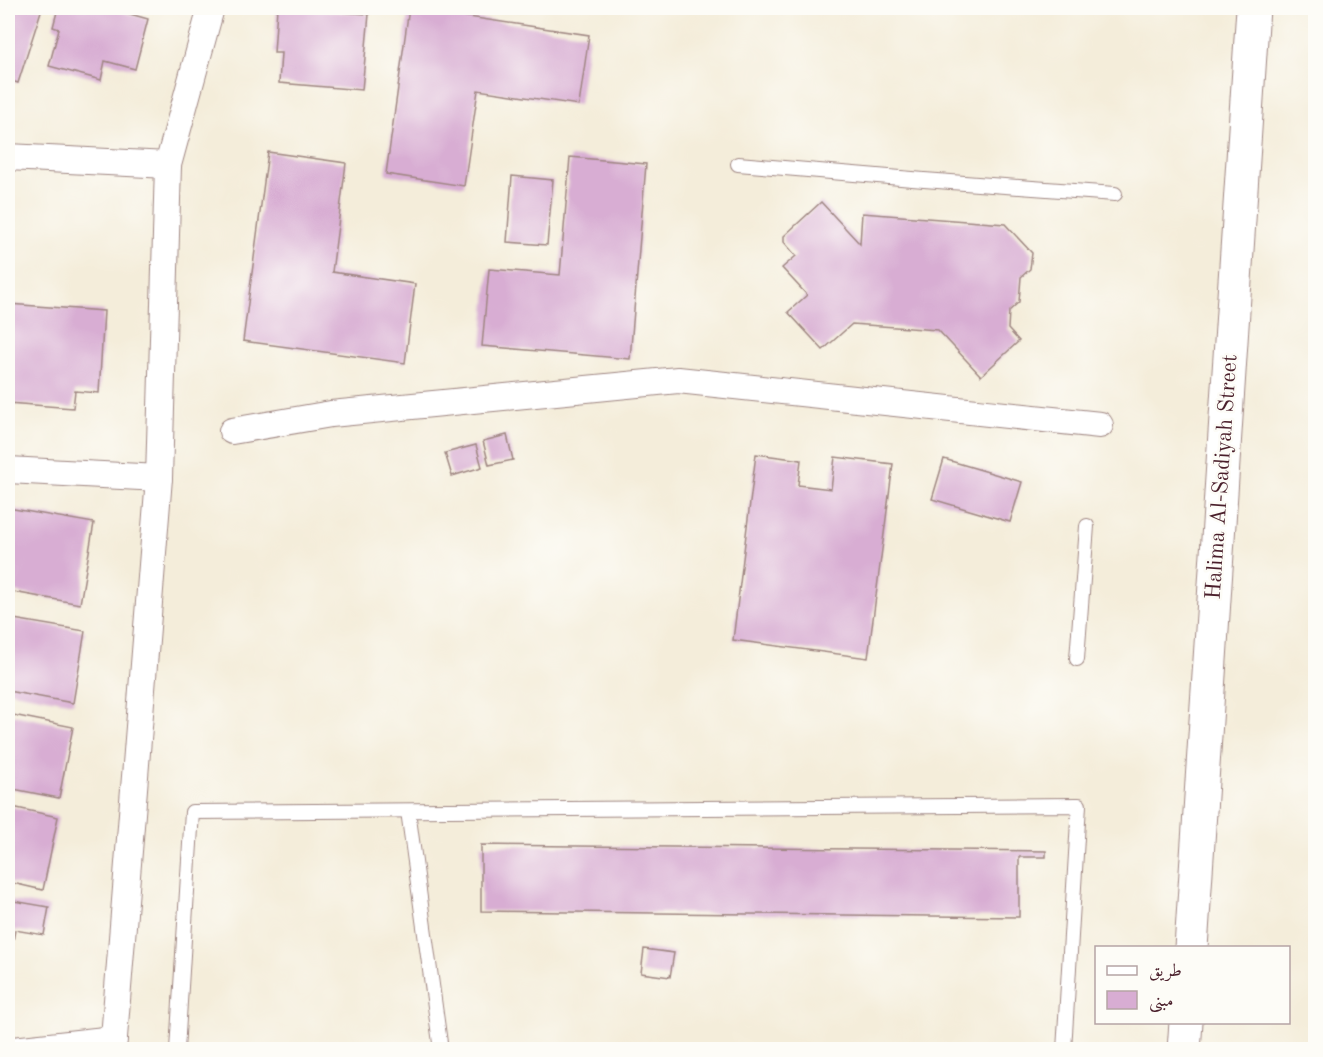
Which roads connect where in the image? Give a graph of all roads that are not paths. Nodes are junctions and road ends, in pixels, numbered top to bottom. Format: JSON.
{"nodes":[{"id":1,"x":211,"y":8,"type":"edge"},
{"id":2,"x":1253,"y":8,"type":"edge"},
{"id":3,"x":8,"y":157,"type":"edge"},
{"id":4,"x":738,"y":164,"type":"dead end"},
{"id":5,"x":168,"y":165,"type":"junction"},
{"id":6,"x":1115,"y":194,"type":"dead end"},
{"id":7,"x":1100,"y":425,"type":"dead end"},
{"id":8,"x":232,"y":431,"type":"dead end"},
{"id":9,"x":8,"y":470,"type":"edge"},
{"id":10,"x":159,"y":478,"type":"junction"},
{"id":11,"x":1087,"y":526,"type":"dead end"},
{"id":12,"x":1077,"y":659,"type":"dead end"},
{"id":13,"x":408,"y":811,"type":"junction"},
{"id":14,"x":1191,"y":946,"type":"edge"},
{"id":15,"x":1185,"y":1024,"type":"edge"},
{"id":16,"x":114,"y":1045,"type":"edge"},
{"id":17,"x":13,"y":1050,"type":"edge"},
{"id":18,"x":177,"y":1050,"type":"edge"},
{"id":19,"x":441,"y":1050,"type":"edge"},
{"id":20,"x":1064,"y":1050,"type":"edge"},
{"id":21,"x":1184,"y":1050,"type":"edge"}],
"edges":[{"from":1,"to":5,"type":"street"},
{"from":2,"to":14,"type":"street","name":"Halima Al-Sadiyah Street"},
{"from":3,"to":5,"type":"street"},
{"from":4,"to":6,"type":"lane"},
{"from":5,"to":10,"type":"street"},
{"from":7,"to":8,"type":"street"},
{"from":9,"to":10,"type":"street"},
{"from":10,"to":16,"type":"street"},
{"from":11,"to":12,"type":"lane"},
{"from":13,"to":18,"type":"lane"},
{"from":13,"to":19,"type":"lane"},
{"from":13,"to":20,"type":"lane"},
{"from":15,"to":21,"type":"street"},
{"from":16,"to":17,"type":"street"}]}
